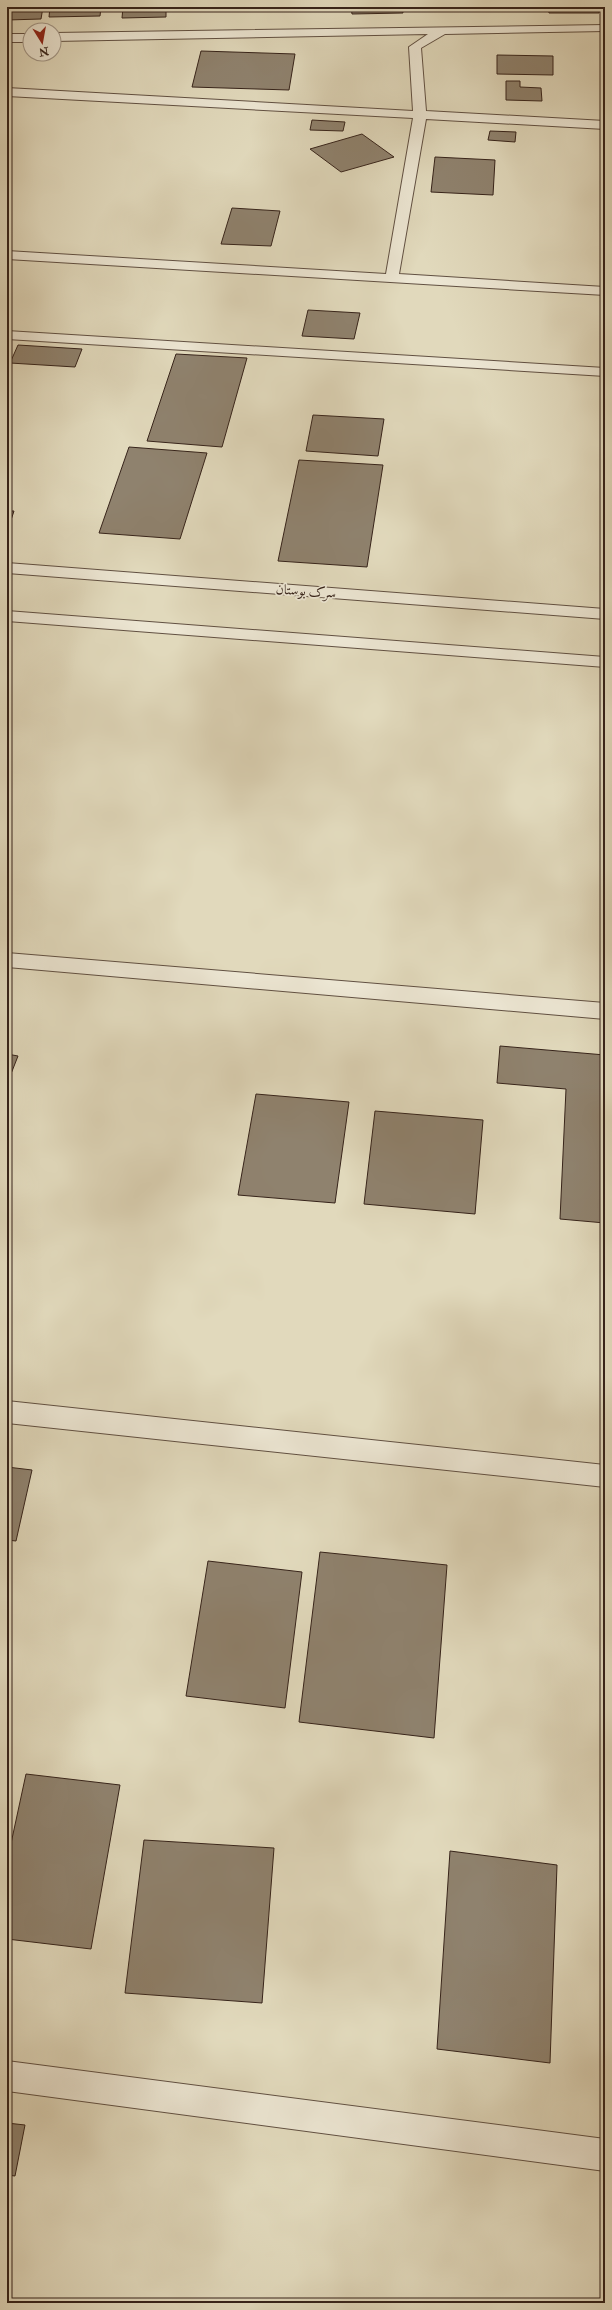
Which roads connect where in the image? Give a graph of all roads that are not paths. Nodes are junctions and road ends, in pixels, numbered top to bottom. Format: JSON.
{"nodes":[{"id":1,"x":605,"y":28,"type":"edge"},
{"id":2,"x":444,"y":31,"type":"junction"},
{"id":3,"x":62,"y":37,"type":"edge"},
{"id":4,"x":7,"y":38,"type":"edge"},
{"id":5,"x":22,"y":38,"type":"edge"},
{"id":6,"x":7,"y":92,"type":"edge"},
{"id":7,"x":420,"y":116,"type":"junction"},
{"id":8,"x":605,"y":125,"type":"edge"},
{"id":9,"x":7,"y":256,"type":"edge"},
{"id":10,"x":392,"y":276,"type":"junction"},
{"id":11,"x":605,"y":291,"type":"edge"},
{"id":12,"x":7,"y":335,"type":"edge"},
{"id":13,"x":605,"y":372,"type":"edge"},
{"id":14,"x":7,"y":568,"type":"edge"},
{"id":15,"x":605,"y":614,"type":"edge"},
{"id":16,"x":7,"y":616,"type":"edge"},
{"id":17,"x":605,"y":662,"type":"edge"},
{"id":18,"x":7,"y":960,"type":"edge"},
{"id":19,"x":605,"y":1011,"type":"edge"},
{"id":20,"x":7,"y":1412,"type":"edge"},
{"id":21,"x":605,"y":1476,"type":"edge"},
{"id":22,"x":7,"y":2076,"type":"edge"},
{"id":23,"x":605,"y":2155,"type":"edge"}],
"edges":[{"from":1,"to":2,"type":"street"},
{"from":2,"to":3,"type":"street"},
{"from":2,"to":7,"type":"street"},
{"from":4,"to":5,"type":"street"},
{"from":6,"to":7,"type":"street"},
{"from":7,"to":8,"type":"street"},
{"from":7,"to":10,"type":"street"},
{"from":9,"to":10,"type":"street"},
{"from":10,"to":11,"type":"street"},
{"from":12,"to":13,"type":"street"},
{"from":14,"to":15,"type":"street","name":"سرک بوستان"},
{"from":16,"to":17,"type":"street"},
{"from":18,"to":19,"type":"street"},
{"from":20,"to":21,"type":"street"},
{"from":22,"to":23,"type":"street"}]}
